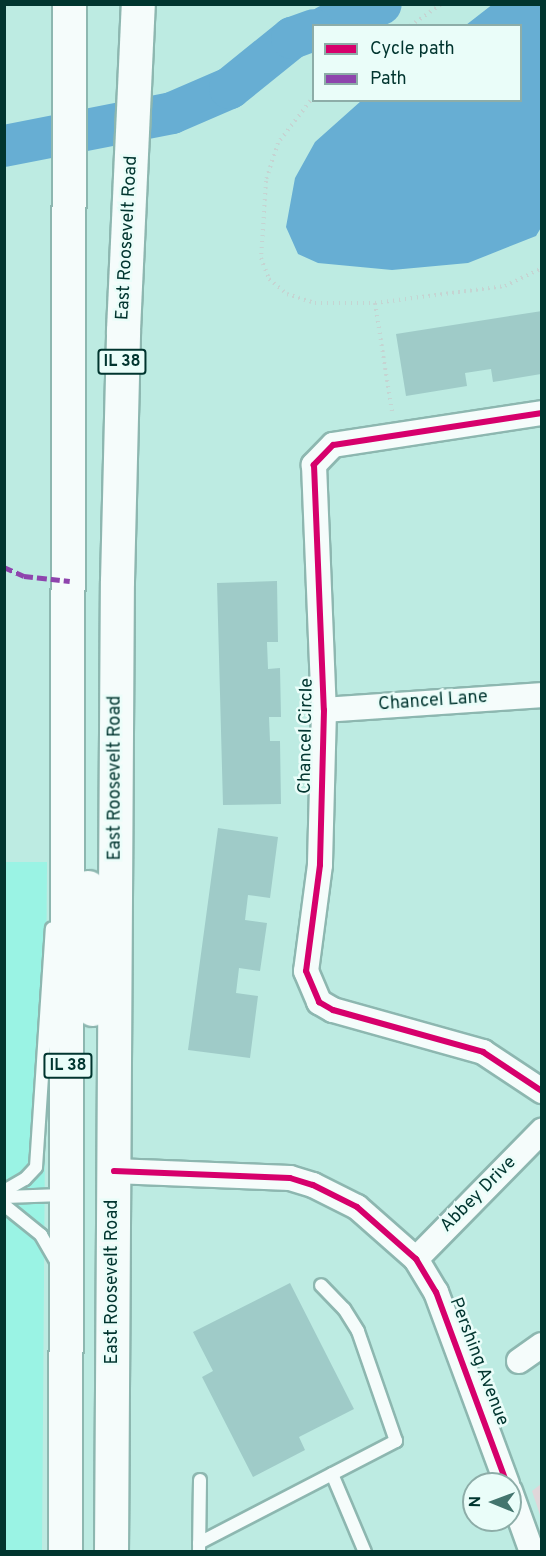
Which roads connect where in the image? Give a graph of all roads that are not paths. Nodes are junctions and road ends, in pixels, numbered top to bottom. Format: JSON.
{"nodes":[{"id":1,"x":69,"y":4,"type":"edge"},
{"id":2,"x":138,"y":4,"type":"edge"},
{"id":3,"x":542,"y":413,"type":"edge"},
{"id":4,"x":70,"y":581,"type":"junction"},
{"id":5,"x":117,"y":581,"type":"junction"},
{"id":6,"x":542,"y":694,"type":"edge"},
{"id":7,"x":324,"y":710,"type":"junction"},
{"id":8,"x":69,"y":730,"type":"junction"},
{"id":9,"x":69,"y":839,"type":"junction"},
{"id":10,"x":542,"y":1091,"type":"edge"},
{"id":11,"x":542,"y":1131,"type":"edge"},
{"id":12,"x":114,"y":1171,"type":"junction"},
{"id":13,"x":4,"y":1191,"type":"edge"},
{"id":14,"x":67,"y":1195,"type":"junction"},
{"id":15,"x":4,"y":1197,"type":"edge"},
{"id":16,"x":4,"y":1205,"type":"edge"},
{"id":17,"x":416,"y":1259,"type":"junction"},
{"id":18,"x":67,"y":1284,"type":"junction"},
{"id":19,"x":321,"y":1285,"type":"dead end"},
{"id":20,"x":542,"y":1345,"type":"edge"},
{"id":21,"x":519,"y":1361,"type":"dead end"},
{"id":22,"x":503,"y":1472,"type":"edge"},
{"id":23,"x":332,"y":1474,"type":"junction"},
{"id":24,"x":200,"y":1480,"type":"dead end"},
{"id":25,"x":522,"y":1524,"type":"edge"},
{"id":26,"x":199,"y":1547,"type":"edge"},
{"id":27,"x":65,"y":1551,"type":"edge"},
{"id":28,"x":93,"y":1551,"type":"edge"},
{"id":29,"x":111,"y":1551,"type":"edge"},
{"id":30,"x":365,"y":1551,"type":"edge"},
{"id":31,"x":532,"y":1551,"type":"edge"}],
"edges":[{"from":1,"to":4,"type":"main road","number":"IL 38"},
{"from":2,"to":5,"type":"main road","name":"East Roosevelt Road","number":"IL 38"},
{"from":3,"to":7,"type":"street","name":"Chancel Circle"},
{"from":4,"to":5,"type":"main road"},
{"from":4,"to":8,"type":"main road","number":"IL 38"},
{"from":5,"to":12,"type":"main road","name":"East Roosevelt Road","number":"IL 38"},
{"from":6,"to":7,"type":"street","name":"Chancel Lane"},
{"from":7,"to":10,"type":"street","name":"Chancel Circle"},
{"from":8,"to":9,"type":"main road","number":"IL 38"},
{"from":8,"to":13,"type":"lane"},
{"from":9,"to":12,"type":"main road"},
{"from":9,"to":14,"type":"main road","number":"IL 38"},
{"from":11,"to":17,"type":"street","name":"Abbey Drive"},
{"from":12,"to":17,"type":"street","name":"Pershing Avenue"},
{"from":12,"to":29,"type":"main road","name":"East Roosevelt Road","number":"IL 38"},
{"from":14,"to":15,"type":"lane"},
{"from":14,"to":18,"type":"main road","number":"IL 38"},
{"from":14,"to":28,"type":"main road"},
{"from":16,"to":18,"type":"lane"},
{"from":17,"to":22,"type":"street","name":"Pershing Avenue"},
{"from":18,"to":27,"type":"main road","number":"IL 38"},
{"from":19,"to":23,"type":"lane"},
{"from":20,"to":21,"type":"street"},
{"from":23,"to":26,"type":"lane"},
{"from":23,"to":30,"type":"lane"},
{"from":24,"to":26,"type":"lane"},
{"from":25,"to":31,"type":"street"}]}
